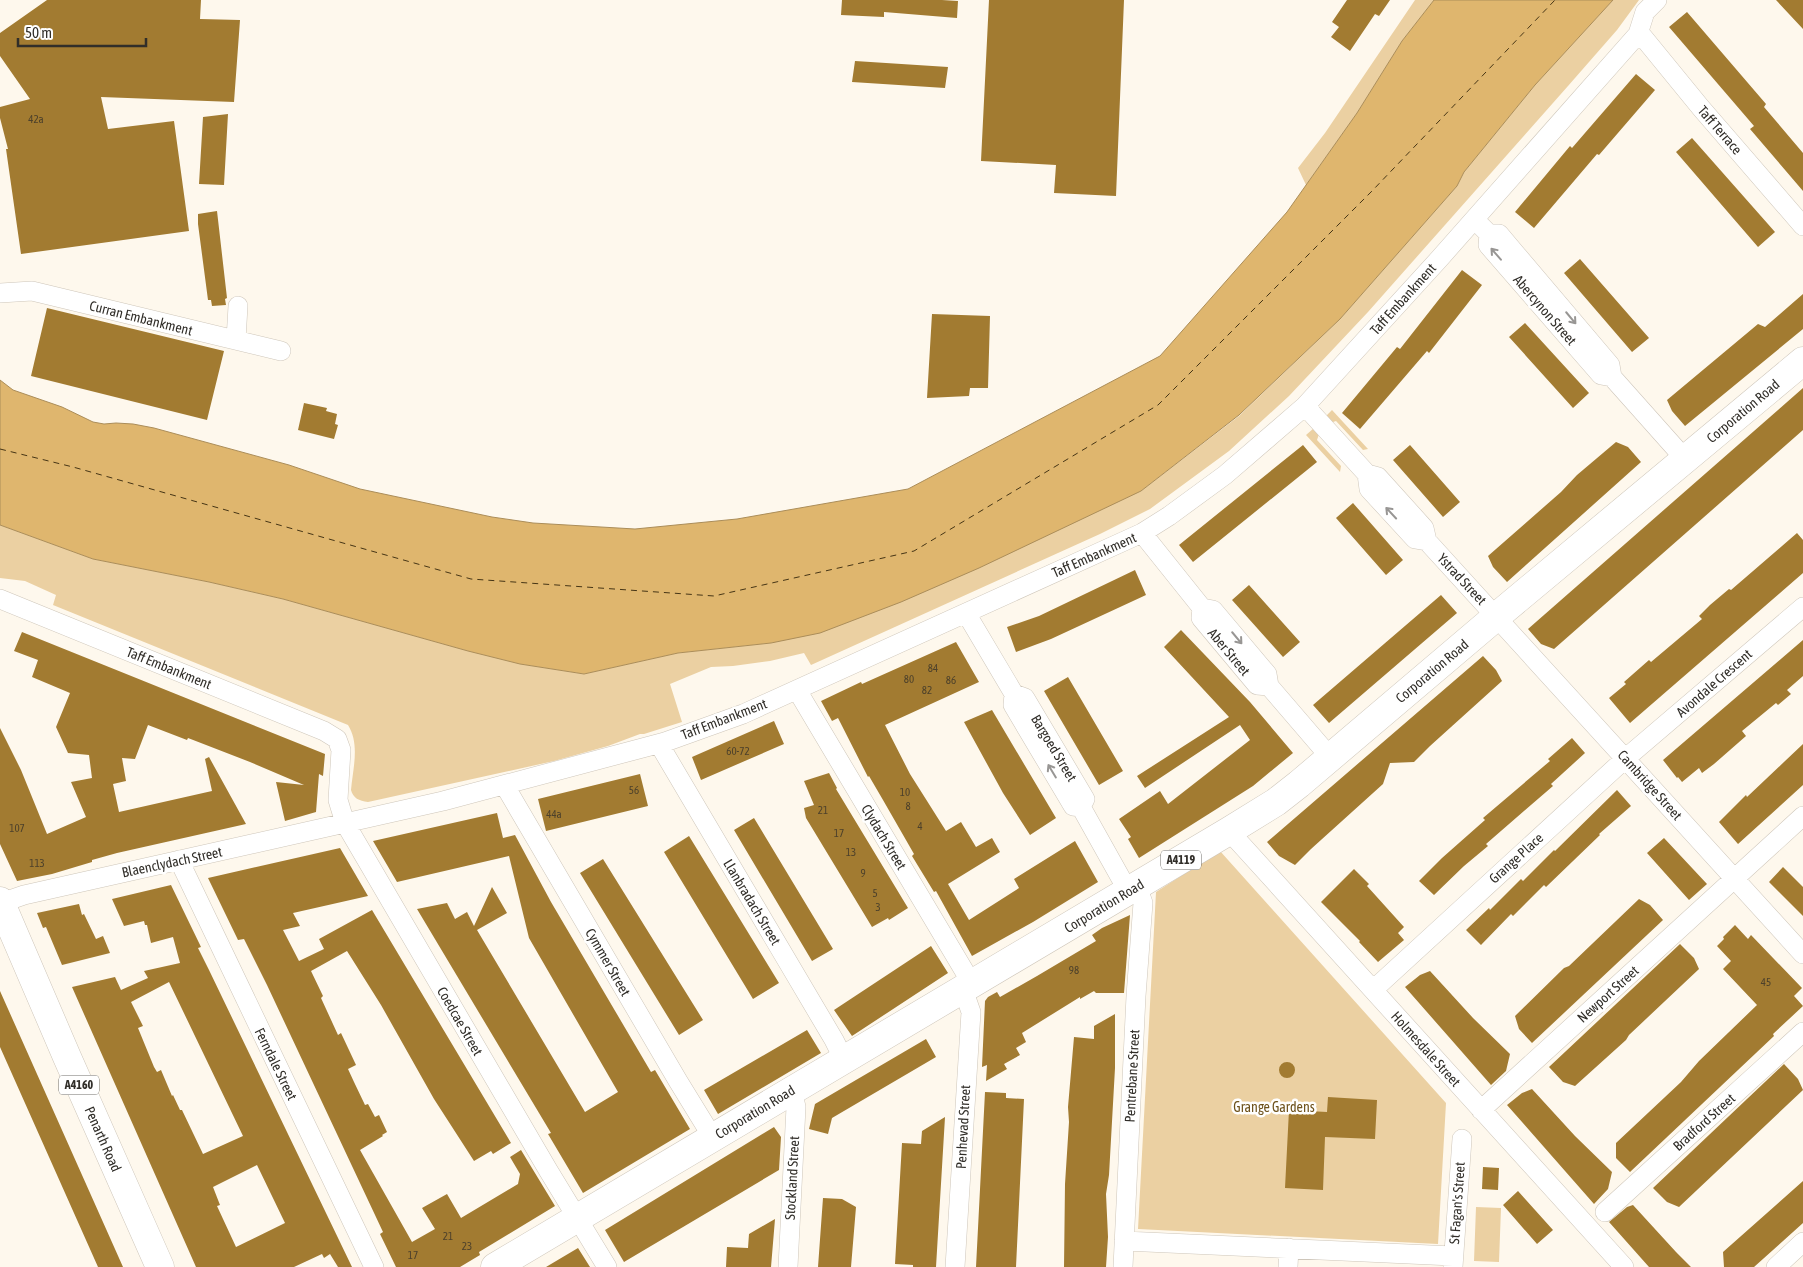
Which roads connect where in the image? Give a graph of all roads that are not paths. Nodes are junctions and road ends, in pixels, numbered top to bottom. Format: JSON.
{"nodes":[{"id":1,"x":1657,"y":0,"type":"edge"},
{"id":2,"x":1638,"y":34,"type":"junction"},
{"id":3,"x":1474,"y":219,"type":"junction"},
{"id":4,"x":1803,"y":226,"type":"edge"},
{"id":5,"x":0,"y":294,"type":"edge"},
{"id":6,"x":238,"y":306,"type":"dead end"},
{"id":7,"x":236,"y":340,"type":"junction"},
{"id":8,"x":281,"y":351,"type":"dead end"},
{"id":9,"x":1803,"y":361,"type":"edge"},
{"id":10,"x":1305,"y":406,"type":"junction"},
{"id":11,"x":1685,"y":459,"type":"junction"},
{"id":12,"x":1142,"y":533,"type":"junction"},
{"id":13,"x":0,"y":599,"type":"edge"},
{"id":14,"x":1803,"y":606,"type":"edge"},
{"id":15,"x":966,"y":613,"type":"junction"},
{"id":16,"x":1497,"y":616,"type":"junction"},
{"id":17,"x":797,"y":690,"type":"junction"},
{"id":18,"x":337,"y":739,"type":"joint"},
{"id":19,"x":658,"y":744,"type":"junction"},
{"id":20,"x":1330,"y":757,"type":"junction"},
{"id":21,"x":1626,"y":758,"type":"junction"},
{"id":22,"x":505,"y":786,"type":"junction"},
{"id":23,"x":1803,"y":816,"type":"edge"},
{"id":24,"x":345,"y":823,"type":"junction"},
{"id":25,"x":1229,"y":831,"type":"junction"},
{"id":26,"x":179,"y":860,"type":"junction"},
{"id":27,"x":1735,"y":878,"type":"junction"},
{"id":28,"x":1133,"y":888,"type":"junction"},
{"id":29,"x":0,"y":902,"type":"edge"},
{"id":30,"x":1803,"y":954,"type":"edge"},
{"id":31,"x":967,"y":986,"type":"junction"},
{"id":32,"x":1373,"y":990,"type":"junction"},
{"id":33,"x":1803,"y":1032,"type":"edge"},
{"id":34,"x":844,"y":1060,"type":"junction"},
{"id":35,"x":792,"y":1090,"type":"junction"},
{"id":36,"x":1481,"y":1110,"type":"junction"},
{"id":37,"x":713,"y":1138,"type":"junction"},
{"id":38,"x":1462,"y":1139,"type":"dead end"},
{"id":39,"x":1605,"y":1212,"type":"dead end"},
{"id":40,"x":577,"y":1218,"type":"junction"},
{"id":41,"x":1124,"y":1241,"type":"junction"},
{"id":42,"x":1803,"y":1242,"type":"edge"},
{"id":43,"x":1289,"y":1248,"type":"junction"},
{"id":44,"x":1453,"y":1262,"type":"edge"},
{"id":45,"x":160,"y":1267,"type":"edge"},
{"id":46,"x":374,"y":1267,"type":"edge"},
{"id":47,"x":495,"y":1267,"type":"edge"},
{"id":48,"x":607,"y":1267,"type":"edge"},
{"id":49,"x":788,"y":1267,"type":"edge"},
{"id":50,"x":955,"y":1267,"type":"edge"},
{"id":51,"x":1123,"y":1267,"type":"edge"},
{"id":52,"x":1288,"y":1267,"type":"edge"},
{"id":53,"x":1624,"y":1267,"type":"edge"},
{"id":54,"x":1776,"y":1267,"type":"edge"}],
"edges":[{"from":1,"to":2,"type":"street","name":"Taff Embankment"},
{"from":2,"to":3,"type":"street","name":"Taff Embankment"},
{"from":2,"to":4,"type":"street","name":"Taff Terrace"},
{"from":3,"to":10,"type":"street","name":"Taff Embankment"},
{"from":3,"to":11,"type":"street","name":"Abercynon Street"},
{"from":5,"to":7,"type":"street","name":"Curran Embankment"},
{"from":6,"to":7,"type":"street"},
{"from":7,"to":8,"type":"street","name":"Curran Embankment"},
{"from":9,"to":11,"type":"main road","name":"Corporation Road","number":"A4119"},
{"from":10,"to":12,"type":"street","name":"Taff Embankment"},
{"from":10,"to":16,"type":"street","name":"Ystrad Street"},
{"from":11,"to":16,"type":"main road","name":"Corporation Road","number":"A4119"},
{"from":12,"to":15,"type":"street","name":"Taff Embankment"},
{"from":12,"to":20,"type":"street","name":"Aber Street"},
{"from":13,"to":18,"type":"street","name":"Taff Embankment"},
{"from":14,"to":21,"type":"street","name":"Avondale Crescent"},
{"from":15,"to":17,"type":"street","name":"Taff Embankment"},
{"from":15,"to":28,"type":"street","name":"Bargoed Street"},
{"from":16,"to":20,"type":"main road","name":"Corporation Road","number":"A4119"},
{"from":16,"to":21,"type":"street","name":"Cambridge Street"},
{"from":17,"to":19,"type":"street","name":"Taff Embankment"},
{"from":17,"to":31,"type":"street","name":"Clydach Street"},
{"from":18,"to":24,"type":"street","name":"Coedcae Street"},
{"from":19,"to":22,"type":"street","name":"Taff Embankment"},
{"from":19,"to":34,"type":"street","name":"Llanbradach Street"},
{"from":20,"to":25,"type":"main road","name":"Corporation Road","number":"A4119"},
{"from":21,"to":27,"type":"street","name":"Cambridge Street"},
{"from":21,"to":32,"type":"street","name":"Grange Place"},
{"from":22,"to":24,"type":"street","name":"Taff Embankment"},
{"from":22,"to":37,"type":"street","name":"Cymmer Street"},
{"from":23,"to":27,"type":"street","name":"Newport Street"},
{"from":24,"to":26,"type":"street","name":"Blaenclydach Street"},
{"from":24,"to":40,"type":"street","name":"Coedcae Street"},
{"from":25,"to":28,"type":"main road","name":"Corporation Road","number":"A4119"},
{"from":25,"to":32,"type":"street","name":"Holmesdale Street"},
{"from":26,"to":29,"type":"street","name":"Blaenclydach Street"},
{"from":26,"to":46,"type":"street","name":"Ferndale Street"},
{"from":27,"to":30,"type":"street","name":"Cambridge Street"},
{"from":27,"to":36,"type":"street","name":"Newport Street"},
{"from":28,"to":31,"type":"main road","name":"Corporation Road","number":"A4119"},
{"from":28,"to":41,"type":"street","name":"Pentrebane Street"},
{"from":29,"to":45,"type":"main road","name":"Penarth Road","number":"A4160"},
{"from":31,"to":34,"type":"main road","name":"Corporation Road","number":"A4119"},
{"from":31,"to":50,"type":"street","name":"Penhevad Street"},
{"from":32,"to":36,"type":"street","name":"Holmesdale Street"},
{"from":33,"to":39,"type":"street","name":"Bradford Street"},
{"from":34,"to":35,"type":"main road","name":"Corporation Road","number":"A4119"},
{"from":35,"to":37,"type":"main road","name":"Corporation Road","number":"A4119"},
{"from":35,"to":49,"type":"street","name":"Stockland Street"},
{"from":36,"to":53,"type":"street","name":"Holmesdale Street"},
{"from":37,"to":40,"type":"main road","name":"Corporation Road","number":"A4119"},
{"from":38,"to":44,"type":"street","name":"St Fagan's Street"},
{"from":40,"to":47,"type":"main road","name":"Corporation Road","number":"A4119"},
{"from":40,"to":48,"type":"street","name":"Coedcae Street"},
{"from":41,"to":43,"type":"street"},
{"from":41,"to":51,"type":"street","name":"Pentrebane Street"},
{"from":42,"to":54,"type":"street"},
{"from":43,"to":44,"type":"street"},
{"from":43,"to":52,"type":"street"}]}
